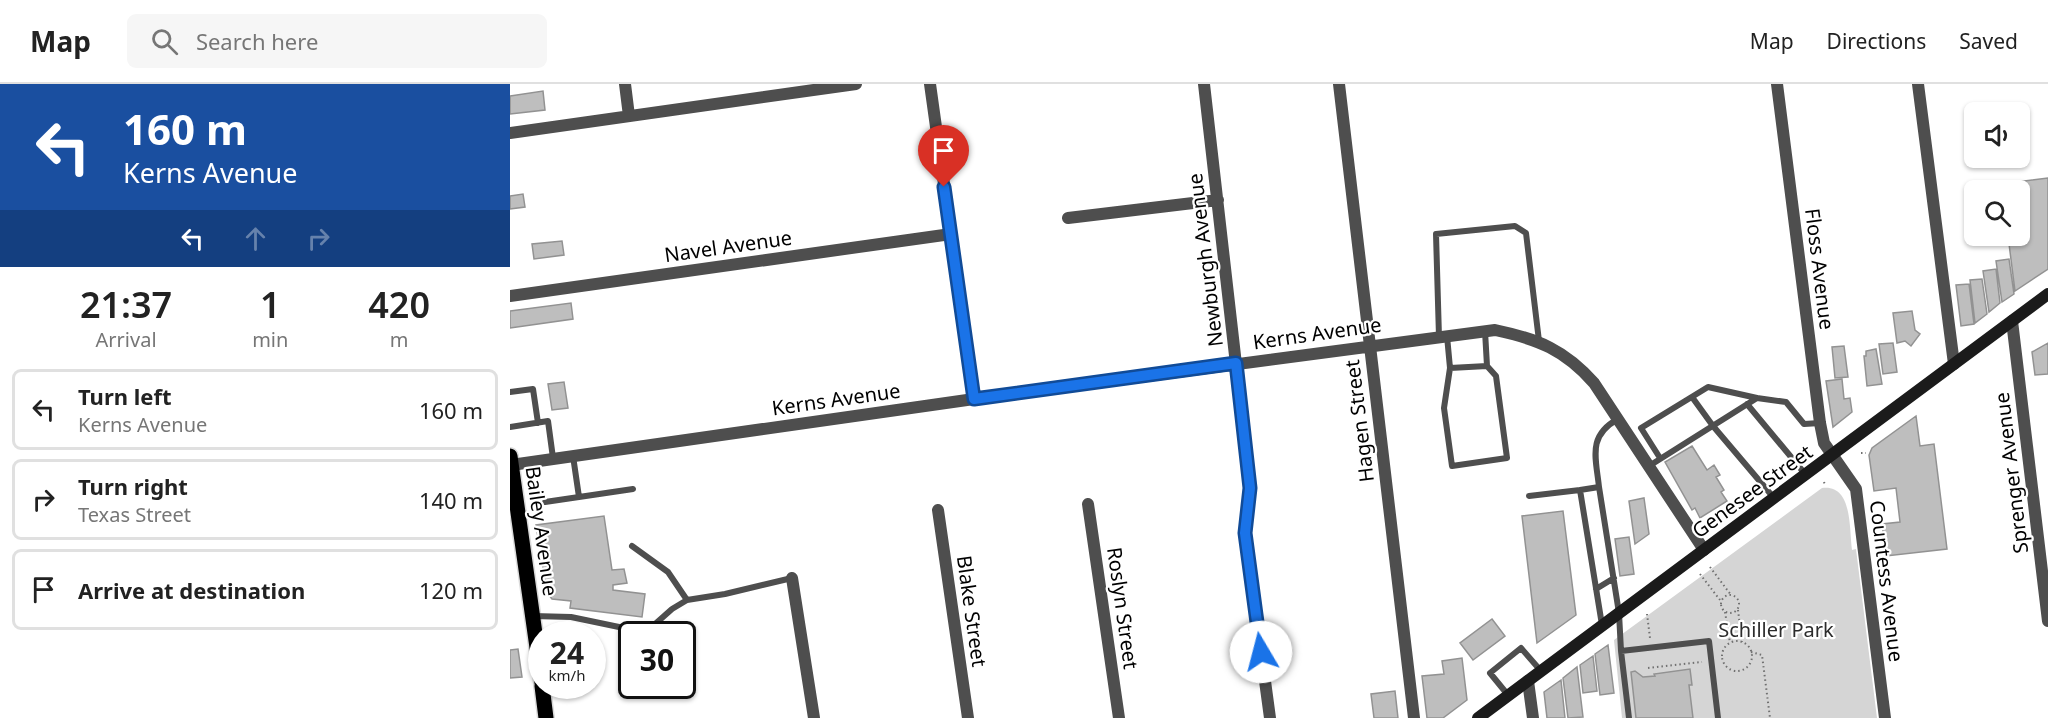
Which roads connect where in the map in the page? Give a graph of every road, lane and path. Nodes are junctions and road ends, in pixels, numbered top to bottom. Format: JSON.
{"nodes":[{"id":1,"x":625,"y":84,"type":"edge"},
{"id":2,"x":856,"y":84,"type":"edge"},
{"id":3,"x":930,"y":84,"type":"edge"},
{"id":4,"x":1204,"y":84,"type":"edge"},
{"id":5,"x":1340,"y":84,"type":"edge"},
{"id":6,"x":1777,"y":84,"type":"edge"},
{"id":7,"x":1918,"y":84,"type":"edge"},
{"id":8,"x":773,"y":90,"type":"edge"},
{"id":9,"x":629,"y":116,"type":"junction"},
{"id":10,"x":510,"y":133,"type":"edge"},
{"id":11,"x":1218,"y":200,"type":"junction"},
{"id":12,"x":1068,"y":218,"type":"dead end"},
{"id":13,"x":951,"y":234,"type":"junction"},
{"id":14,"x":2048,"y":294,"type":"edge"},
{"id":15,"x":510,"y":296,"type":"edge"},
{"id":16,"x":2012,"y":321,"type":"junction"},
{"id":17,"x":1485,"y":330,"type":"junction"},
{"id":18,"x":1443,"y":336,"type":"junction"},
{"id":19,"x":1539,"y":341,"type":"junction"},
{"id":20,"x":1370,"y":346,"type":"junction"},
{"id":21,"x":1236,"y":363,"type":"junction"},
{"id":22,"x":1954,"y":364,"type":"junction"},
{"id":23,"x":1487,"y":366,"type":"junction"},
{"id":24,"x":1450,"y":368,"type":"junction"},
{"id":25,"x":510,"y":392,"type":"edge"},
{"id":26,"x":1692,"y":397,"type":"junction"},
{"id":27,"x":1757,"y":398,"type":"junction"},
{"id":28,"x":974,"y":399,"type":"junction"},
{"id":29,"x":1747,"y":404,"type":"junction"},
{"id":30,"x":1618,"y":419,"type":"junction"},
{"id":31,"x":538,"y":423,"type":"junction"},
{"id":32,"x":1820,"y":423,"type":"junction"},
{"id":33,"x":1713,"y":426,"type":"junction"},
{"id":34,"x":510,"y":427,"type":"edge"},
{"id":35,"x":1641,"y":428,"type":"junction"},
{"id":36,"x":1629,"y":436,"type":"junction"},
{"id":37,"x":1861,"y":453,"type":"dead end"},
{"id":38,"x":1866,"y":453,"type":"dead end"},
{"id":39,"x":573,"y":456,"type":"junction"},
{"id":40,"x":1831,"y":456,"type":"junction"},
{"id":41,"x":553,"y":458,"type":"junction"},
{"id":42,"x":1660,"y":458,"type":"junction"},
{"id":43,"x":511,"y":460,"type":"edge"},
{"id":44,"x":1648,"y":466,"type":"junction"},
{"id":45,"x":1806,"y":475,"type":"junction"},
{"id":46,"x":1599,"y":488,"type":"junction"},
{"id":47,"x":633,"y":489,"type":"dead end"},
{"id":48,"x":1580,"y":490,"type":"junction"},
{"id":49,"x":1529,"y":496,"type":"dead end"},
{"id":50,"x":579,"y":497,"type":"junction"},
{"id":51,"x":1774,"y":499,"type":"junction"},
{"id":52,"x":545,"y":502,"type":"dead end"},
{"id":53,"x":1088,"y":504,"type":"dead end"},
{"id":54,"x":938,"y":510,"type":"dead end"},
{"id":55,"x":632,"y":546,"type":"dead end"},
{"id":56,"x":1704,"y":550,"type":"junction"},
{"id":57,"x":1710,"y":567,"type":"dead end"},
{"id":58,"x":1700,"y":574,"type":"dead end"},
{"id":59,"x":792,"y":578,"type":"joint"},
{"id":60,"x":1614,"y":578,"type":"junction"},
{"id":61,"x":1596,"y":590,"type":"junction"},
{"id":62,"x":1731,"y":595,"type":"junction"},
{"id":63,"x":687,"y":600,"type":"junction"},
{"id":64,"x":1721,"y":602,"type":"junction"},
{"id":65,"x":1738,"y":610,"type":"junction"},
{"id":66,"x":1725,"y":612,"type":"junction"},
{"id":67,"x":1619,"y":613,"type":"junction"},
{"id":68,"x":1647,"y":614,"type":"dead end"},
{"id":69,"x":532,"y":616,"type":"junction"},
{"id":70,"x":533,"y":621,"type":"edge"},
{"id":71,"x":2048,"y":621,"type":"edge"},
{"id":72,"x":1603,"y":626,"type":"junction"},
{"id":73,"x":1650,"y":642,"type":"dead end"},
{"id":74,"x":1742,"y":642,"type":"junction"},
{"id":75,"x":1730,"y":644,"type":"junction"},
{"id":76,"x":1622,"y":651,"type":"junction"},
{"id":77,"x":1751,"y":652,"type":"junction"},
{"id":78,"x":1653,"y":661,"type":"dead end"},
{"id":79,"x":1705,"y":661,"type":"dead end"},
{"id":80,"x":1653,"y":667,"type":"junction"},
{"id":81,"x":1648,"y":668,"type":"dead end"},
{"id":82,"x":1541,"y":671,"type":"junction"},
{"id":83,"x":1528,"y":681,"type":"junction"},
{"id":84,"x":1509,"y":695,"type":"junction"},
{"id":85,"x":544,"y":699,"type":"edge"},
{"id":86,"x":546,"y":718,"type":"edge"},
{"id":87,"x":814,"y":718,"type":"edge"},
{"id":88,"x":968,"y":718,"type":"edge"},
{"id":89,"x":1119,"y":718,"type":"edge"},
{"id":90,"x":1270,"y":718,"type":"edge"},
{"id":91,"x":1414,"y":718,"type":"edge"},
{"id":92,"x":1478,"y":718,"type":"edge"},
{"id":93,"x":1533,"y":718,"type":"edge"},
{"id":94,"x":1629,"y":718,"type":"edge"},
{"id":95,"x":1718,"y":718,"type":"edge"},
{"id":96,"x":1770,"y":718,"type":"edge"},
{"id":97,"x":1885,"y":718,"type":"edge"}],
"edges":[{"from":1,"to":9,"type":"street"},
{"from":2,"to":8,"type":"street"},
{"from":3,"to":13,"type":"street"},
{"from":4,"to":11,"type":"street","name":"Newburgh Avenue"},
{"from":5,"to":20,"type":"street","name":"Hagen Street"},
{"from":6,"to":32,"type":"street","name":"Floss Avenue"},
{"from":7,"to":22,"type":"street"},
{"from":8,"to":9,"type":"street"},
{"from":9,"to":10,"type":"street"},
{"from":11,"to":12,"type":"street"},
{"from":11,"to":21,"type":"street","name":"Newburgh Avenue"},
{"from":13,"to":15,"type":"street","name":"Navel Avenue"},
{"from":13,"to":28,"type":"street"},
{"from":14,"to":16,"type":"main road","name":"Genesee Street"},
{"from":16,"to":22,"type":"main road","name":"Genesee Street"},
{"from":16,"to":71,"type":"street","name":"Sprenger Avenue"},
{"from":17,"to":18,"type":"street","name":"Kerns Avenue"},
{"from":17,"to":19,"type":"street","name":"Kerns Avenue"},
{"from":17,"to":23,"type":"lane"},
{"from":18,"to":19,"type":"lane"},
{"from":18,"to":20,"type":"street","name":"Kerns Avenue"},
{"from":18,"to":24,"type":"lane"},
{"from":19,"to":30,"type":"street","name":"Kerns Avenue"},
{"from":20,"to":21,"type":"street","name":"Kerns Avenue"},
{"from":20,"to":91,"type":"street","name":"Hagen Street"},
{"from":21,"to":28,"type":"street","name":"Kerns Avenue"},
{"from":21,"to":90,"type":"street","name":"Newburgh Avenue"},
{"from":22,"to":40,"type":"main road","name":"Genesee Street"},
{"from":23,"to":24,"type":"lane"},
{"from":23,"to":24,"type":"lane"},
{"from":25,"to":31,"type":"lane"},
{"from":26,"to":27,"type":"lane"},
{"from":26,"to":33,"type":"lane"},
{"from":26,"to":35,"type":"lane"},
{"from":27,"to":29,"type":"lane"},
{"from":27,"to":32,"type":"lane"},
{"from":28,"to":39,"type":"street","name":"Kerns Avenue"},
{"from":29,"to":33,"type":"lane"},
{"from":29,"to":45,"type":"lane"},
{"from":30,"to":36,"type":"street","name":"Kerns Avenue"},
{"from":30,"to":46,"type":"lane"},
{"from":31,"to":34,"type":"lane"},
{"from":31,"to":41,"type":"lane"},
{"from":32,"to":40,"type":"street","name":"Floss Avenue"},
{"from":33,"to":42,"type":"lane"},
{"from":33,"to":51,"type":"lane"},
{"from":35,"to":36,"type":"lane"},
{"from":35,"to":42,"type":"lane"},
{"from":36,"to":44,"type":"street","name":"Kerns Avenue"},
{"from":37,"to":38,"type":"path"},
{"from":39,"to":41,"type":"street","name":"Kerns Avenue"},
{"from":39,"to":50,"type":"lane"},
{"from":40,"to":45,"type":"main road","name":"Genesee Street"},
{"from":40,"to":97,"type":"street","name":"Countess Avenue"},
{"from":41,"to":43,"type":"street","name":"Kerns Avenue"},
{"from":42,"to":44,"type":"lane"},
{"from":43,"to":69,"type":"main road","name":"Bailey Avenue"},
{"from":44,"to":56,"type":"street","name":"Kerns Avenue"},
{"from":45,"to":51,"type":"main road","name":"Genesee Street"},
{"from":46,"to":48,"type":"lane"},
{"from":46,"to":60,"type":"lane"},
{"from":47,"to":50,"type":"lane"},
{"from":48,"to":49,"type":"lane"},
{"from":48,"to":61,"type":"lane"},
{"from":50,"to":52,"type":"lane"},
{"from":51,"to":56,"type":"main road","name":"Genesee Street"},
{"from":53,"to":89,"type":"street","name":"Roslyn Street"},
{"from":54,"to":88,"type":"street","name":"Blake Street"},
{"from":55,"to":63,"type":"lane"},
{"from":56,"to":67,"type":"main road","name":"Genesee Street"},
{"from":57,"to":62,"type":"path"},
{"from":58,"to":64,"type":"path"},
{"from":59,"to":63,"type":"lane"},
{"from":59,"to":87,"type":"street"},
{"from":60,"to":61,"type":"lane"},
{"from":60,"to":67,"type":"lane"},
{"from":61,"to":72,"type":"lane"},
{"from":62,"to":64,"type":"path"},
{"from":62,"to":65,"type":"path"},
{"from":63,"to":69,"type":"lane"},
{"from":64,"to":66,"type":"path"},
{"from":65,"to":66,"type":"path"},
{"from":65,"to":74,"type":"path"},
{"from":66,"to":75,"type":"path"},
{"from":67,"to":72,"type":"main road","name":"Genesee Street"},
{"from":67,"to":76,"type":"lane"},
{"from":68,"to":73,"type":"path"},
{"from":69,"to":70,"type":"main road","name":"Bailey Avenue"},
{"from":72,"to":82,"type":"main road","name":"Genesee Street"},
{"from":74,"to":75,"type":"path"},
{"from":74,"to":77,"type":"path"},
{"from":75,"to":77,"type":"path"},
{"from":76,"to":94,"type":"lane"},
{"from":76,"to":95,"type":"lane"},
{"from":77,"to":96,"type":"path"},
{"from":78,"to":80,"type":"path"},
{"from":79,"to":80,"type":"path"},
{"from":80,"to":81,"type":"path"},
{"from":82,"to":83,"type":"main road","name":"Genesee Street"},
{"from":82,"to":84,"type":"lane"},
{"from":83,"to":84,"type":"main road","name":"Genesee Street"},
{"from":83,"to":93,"type":"street"},
{"from":84,"to":92,"type":"main road","name":"Genesee Street"},
{"from":85,"to":86,"type":"main road","name":"Bailey Avenue"}]}
